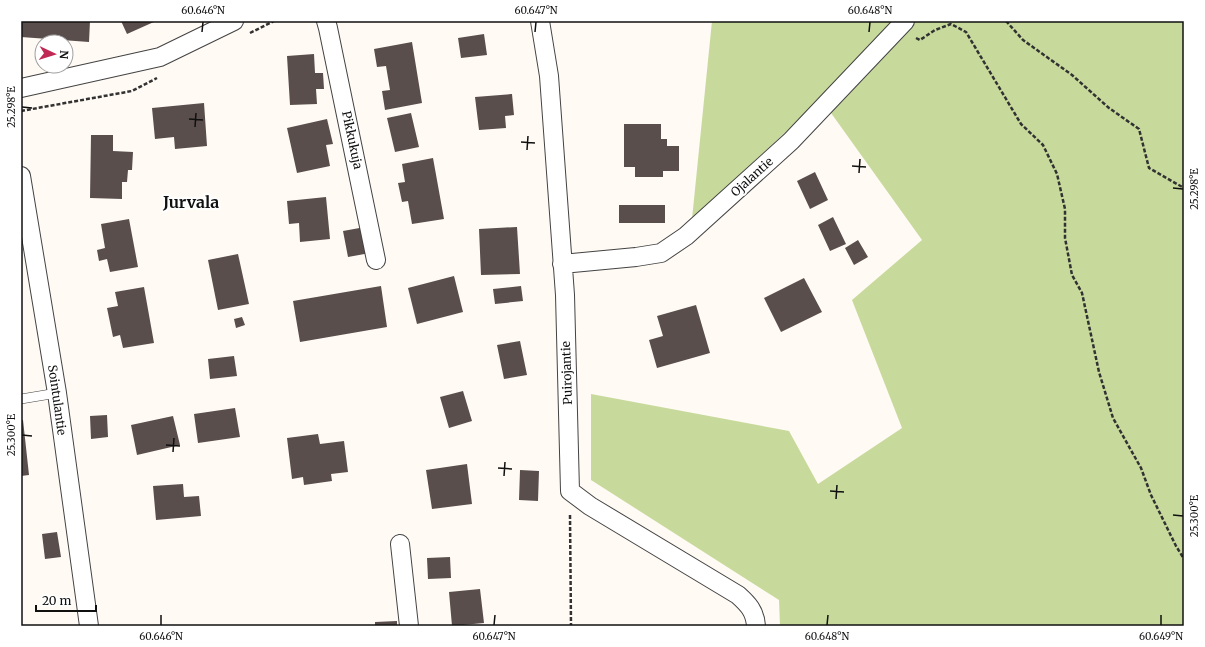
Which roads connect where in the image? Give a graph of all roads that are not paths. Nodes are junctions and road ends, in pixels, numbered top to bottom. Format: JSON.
{"nodes":[{"id":1,"x":234,"y":21,"type":"edge"},
{"id":2,"x":326,"y":21,"type":"edge"},
{"id":3,"x":540,"y":21,"type":"edge"},
{"id":4,"x":901,"y":25,"type":"edge"},
{"id":5,"x":21,"y":88,"type":"edge"},
{"id":6,"x":21,"y":176,"type":"edge"},
{"id":7,"x":23,"y":195,"type":"edge"},
{"id":8,"x":376,"y":260,"type":"dead end"},
{"id":9,"x":562,"y":264,"type":"junction"},
{"id":10,"x":57,"y":394,"type":"junction"},
{"id":11,"x":21,"y":399,"type":"edge"},
{"id":12,"x":400,"y":544,"type":"dead end"},
{"id":13,"x":89,"y":626,"type":"edge"},
{"id":14,"x":409,"y":626,"type":"edge"},
{"id":15,"x":756,"y":626,"type":"edge"}],
"edges":[{"from":1,"to":5,"type":"street"},
{"from":2,"to":8,"type":"street","name":"Pikkukuja"},
{"from":3,"to":9,"type":"street","name":"Puirojantie"},
{"from":4,"to":9,"type":"street","name":"Ojalantie"},
{"from":6,"to":7,"type":"street","name":"Sointulantie"},
{"from":7,"to":10,"type":"street","name":"Sointulantie"},
{"from":9,"to":15,"type":"street","name":"Puirojantie"},
{"from":10,"to":11,"type":"lane"},
{"from":10,"to":13,"type":"street","name":"Sointulantie"},
{"from":12,"to":14,"type":"street"}]}
